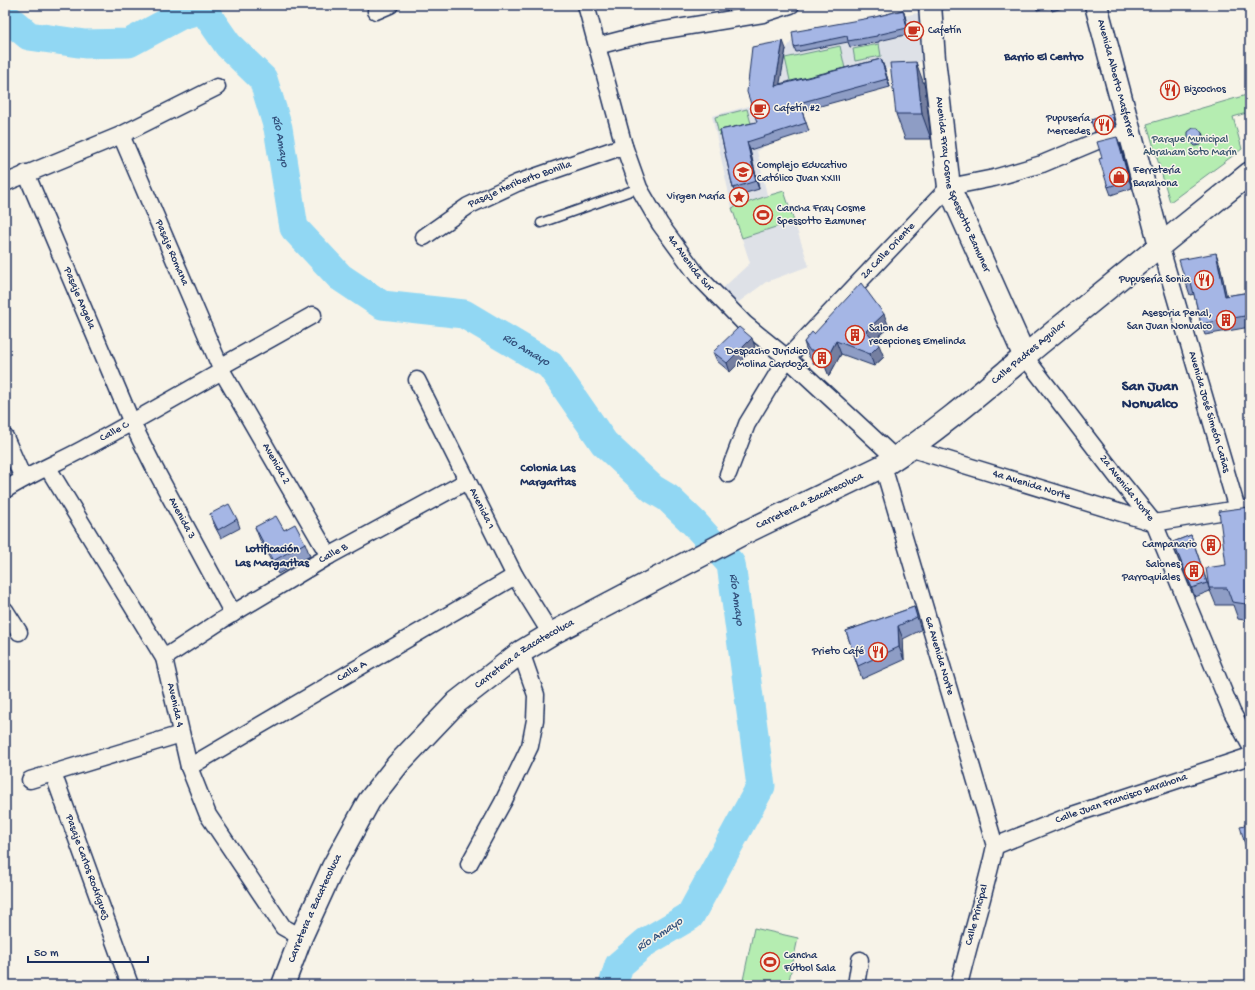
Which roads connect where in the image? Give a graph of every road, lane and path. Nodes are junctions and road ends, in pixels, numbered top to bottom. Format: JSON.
{"nodes":[{"id":1,"x":586,"y":5,"type":"edge"},
{"id":2,"x":791,"y":5,"type":"edge"},
{"id":3,"x":930,"y":5,"type":"edge"},
{"id":4,"x":1096,"y":5,"type":"edge"},
{"id":5,"x":596,"y":46,"type":"junction"},
{"id":6,"x":217,"y":87,"type":"dead end"},
{"id":7,"x":1130,"y":132,"type":"junction"},
{"id":8,"x":121,"y":135,"type":"junction"},
{"id":9,"x":624,"y":146,"type":"junction"},
{"id":10,"x":26,"y":173,"type":"junction"},
{"id":11,"x":1250,"y":173,"type":"edge"},
{"id":12,"x":5,"y":183,"type":"edge"},
{"id":13,"x":949,"y":187,"type":"junction"},
{"id":14,"x":639,"y":188,"type":"junction"},
{"id":15,"x":541,"y":223,"type":"dead end"},
{"id":16,"x":424,"y":238,"type":"dead end"},
{"id":17,"x":1160,"y":245,"type":"junction"},
{"id":18,"x":313,"y":315,"type":"dead end"},
{"id":19,"x":1025,"y":357,"type":"junction"},
{"id":20,"x":787,"y":358,"type":"junction"},
{"id":21,"x":221,"y":369,"type":"junction"},
{"id":22,"x":417,"y":380,"type":"dead end"},
{"id":23,"x":132,"y":423,"type":"junction"},
{"id":24,"x":5,"y":437,"type":"edge"},
{"id":25,"x":895,"y":457,"type":"junction"},
{"id":26,"x":48,"y":468,"type":"junction"},
{"id":27,"x":728,"y":474,"type":"dead end"},
{"id":28,"x":23,"y":478,"type":"junction"},
{"id":29,"x":467,"y":481,"type":"junction"},
{"id":30,"x":5,"y":490,"type":"edge"},
{"id":31,"x":1243,"y":509,"type":"edge"},
{"id":32,"x":1154,"y":523,"type":"junction"},
{"id":33,"x":329,"y":556,"type":"junction"},
{"id":34,"x":515,"y":576,"type":"junction"},
{"id":35,"x":5,"y":610,"type":"edge"},
{"id":36,"x":233,"y":614,"type":"junction"},
{"id":37,"x":19,"y":632,"type":"dead end"},
{"id":38,"x":551,"y":634,"type":"junction"},
{"id":39,"x":521,"y":652,"type":"junction"},
{"id":40,"x":164,"y":658,"type":"junction"},
{"id":41,"x":181,"y":734,"type":"junction"},
{"id":42,"x":1250,"y":745,"type":"edge"},
{"id":43,"x":1250,"y":756,"type":"edge"},
{"id":44,"x":189,"y":767,"type":"junction"},
{"id":45,"x":53,"y":772,"type":"junction"},
{"id":46,"x":30,"y":780,"type":"dead end"},
{"id":47,"x":995,"y":846,"type":"junction"},
{"id":48,"x":469,"y":864,"type":"dead end"},
{"id":49,"x":301,"y":937,"type":"junction"},
{"id":50,"x":860,"y":960,"type":"dead end"},
{"id":51,"x":130,"y":985,"type":"edge"},
{"id":52,"x":283,"y":985,"type":"edge"},
{"id":53,"x":856,"y":985,"type":"edge"},
{"id":54,"x":959,"y":985,"type":"edge"}],
"edges":[{"from":1,"to":5,"type":"street","name":"4a Avenida Sur"},
{"from":2,"to":5,"type":"street"},
{"from":3,"to":13,"type":"main road","name":"Avenida Fray Cosme Spessotto Zamuner"},
{"from":4,"to":7,"type":"main road","name":"Avenida Alberto Masferrer"},
{"from":5,"to":9,"type":"street","name":"4a Avenida Sur"},
{"from":6,"to":8,"type":"street"},
{"from":7,"to":13,"type":"street"},
{"from":7,"to":17,"type":"main road","name":"Avenida Alberto Masferrer"},
{"from":8,"to":10,"type":"street"},
{"from":8,"to":21,"type":"street","name":"Pasaje Romana"},
{"from":9,"to":14,"type":"street","name":"4a Avenida Sur"},
{"from":9,"to":16,"type":"street","name":"Pasaje Heriberto Bonilla"},
{"from":10,"to":12,"type":"street"},
{"from":10,"to":23,"type":"street","name":"Pasaje Angela"},
{"from":11,"to":17,"type":"main road","name":"Calle Padres Aguilar"},
{"from":13,"to":19,"type":"main road","name":"Avenida Fray Cosme Spessotto Zamuner"},
{"from":13,"to":20,"type":"street","name":"2a Calle Oriente"},
{"from":14,"to":15,"type":"lane"},
{"from":14,"to":20,"type":"street","name":"4a Avenida Sur"},
{"from":17,"to":19,"type":"main road","name":"Calle Padres Aguilar"},
{"from":17,"to":31,"type":"street","name":"Avenida José Simeón Cañas"},
{"from":18,"to":21,"type":"street","name":"Calle C"},
{"from":19,"to":25,"type":"main road","name":"Calle Padres Aguilar"},
{"from":19,"to":32,"type":"street","name":"2a Avenida Norte"},
{"from":20,"to":25,"type":"street","name":"4a Avenida Sur"},
{"from":20,"to":27,"type":"street","name":"2a Calle Oriente"},
{"from":21,"to":23,"type":"street","name":"Calle C"},
{"from":21,"to":33,"type":"street","name":"Avenida 2"},
{"from":22,"to":29,"type":"street","name":"Avenida 1"},
{"from":23,"to":26,"type":"street","name":"Calle C"},
{"from":23,"to":36,"type":"street","name":"Avenida 3"},
{"from":24,"to":28,"type":"street"},
{"from":25,"to":32,"type":"street","name":"4a Avenida Norte"},
{"from":25,"to":38,"type":"main road","name":"Carretera a Zacatecoluca"},
{"from":25,"to":47,"type":"street","name":"6a Avenida Norte"},
{"from":26,"to":28,"type":"street","name":"Calle C"},
{"from":26,"to":40,"type":"street","name":"Avenida 4"},
{"from":28,"to":30,"type":"street","name":"Calle C"},
{"from":29,"to":33,"type":"street","name":"Calle B"},
{"from":29,"to":34,"type":"street","name":"Avenida 1"},
{"from":31,"to":32,"type":"street"},
{"from":32,"to":42,"type":"street","name":"2a Avenida Norte"},
{"from":33,"to":36,"type":"street","name":"Calle B"},
{"from":34,"to":38,"type":"street","name":"Avenida 1"},
{"from":34,"to":44,"type":"street","name":"Calle A"},
{"from":35,"to":37,"type":"street"},
{"from":36,"to":40,"type":"street","name":"Calle B"},
{"from":38,"to":39,"type":"main road","name":"Carretera a Zacatecoluca"},
{"from":39,"to":48,"type":"street"},
{"from":39,"to":49,"type":"main road","name":"Carretera a Zacatecoluca"},
{"from":40,"to":41,"type":"street","name":"Avenida 4"},
{"from":41,"to":44,"type":"street","name":"Avenida 4"},
{"from":41,"to":45,"type":"street"},
{"from":43,"to":47,"type":"street","name":"Calle Juan Francisco Barahona"},
{"from":44,"to":49,"type":"street","name":"Avenida 4"},
{"from":45,"to":46,"type":"street"},
{"from":45,"to":51,"type":"street","name":"Pasaje Carlos Rodríguez"},
{"from":47,"to":54,"type":"street","name":"Calle Principal"},
{"from":49,"to":52,"type":"main road","name":"Carretera a Zacatecoluca"},
{"from":50,"to":53,"type":"street"}]}
